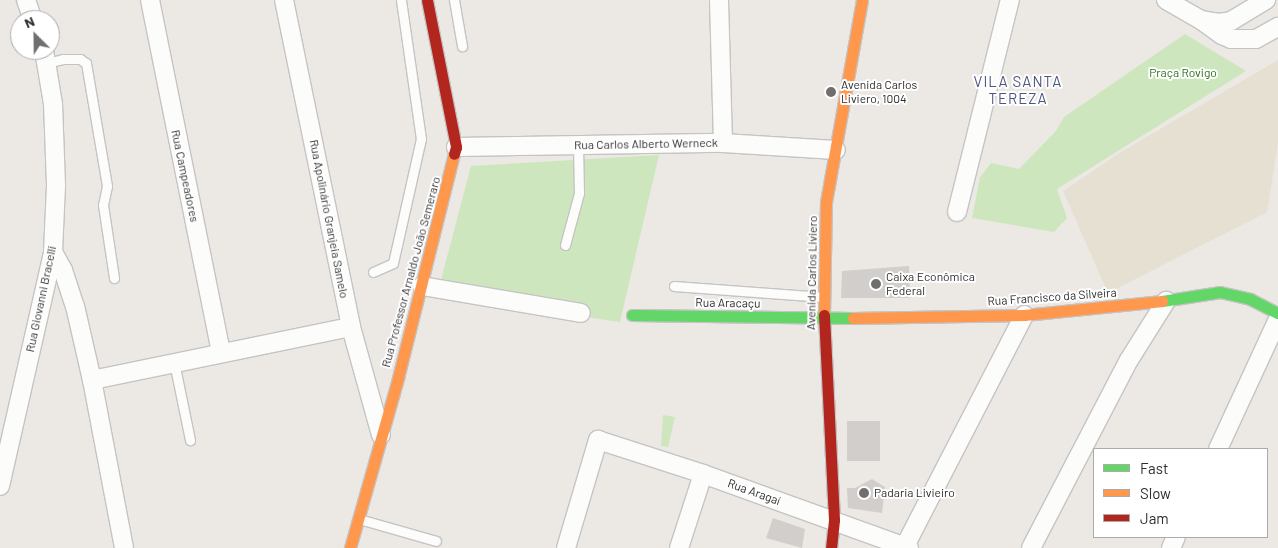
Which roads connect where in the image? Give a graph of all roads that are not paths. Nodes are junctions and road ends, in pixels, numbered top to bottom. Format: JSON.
{"nodes":[{"id":1,"x":150,"y":0,"type":"edge"},
{"id":2,"x":284,"y":0,"type":"edge"},
{"id":3,"x":400,"y":0,"type":"edge"},
{"id":4,"x":427,"y":0,"type":"edge"},
{"id":5,"x":454,"y":0,"type":"edge"},
{"id":6,"x":720,"y":0,"type":"edge"},
{"id":7,"x":862,"y":0,"type":"edge"},
{"id":8,"x":1010,"y":0,"type":"edge"},
{"id":9,"x":1166,"y":0,"type":"edge"},
{"id":10,"x":1266,"y":0,"type":"edge"},
{"id":11,"x":1201,"y":20,"type":"junction"},
{"id":12,"x":1278,"y":27,"type":"edge"},
{"id":13,"x":462,"y":46,"type":"dead end"},
{"id":14,"x":60,"y":58,"type":"edge"},
{"id":15,"x":46,"y":60,"type":"edge"},
{"id":16,"x":722,"y":143,"type":"junction"},
{"id":17,"x":578,"y":145,"type":"junction"},
{"id":18,"x":456,"y":147,"type":"junction"},
{"id":19,"x":836,"y":150,"type":"junction"},
{"id":20,"x":957,"y":212,"type":"dead end"},
{"id":21,"x":565,"y":245,"type":"dead end"},
{"id":22,"x":53,"y":252,"type":"junction"},
{"id":23,"x":372,"y":272,"type":"dead end"},
{"id":24,"x":114,"y":278,"type":"dead end"},
{"id":25,"x":422,"y":286,"type":"junction"},
{"id":26,"x":674,"y":286,"type":"dead end"},
{"id":27,"x":824,"y":297,"type":"junction"},
{"id":28,"x":1166,"y":301,"type":"junction"},
{"id":29,"x":581,"y":313,"type":"dead end"},
{"id":30,"x":1278,"y":313,"type":"edge"},
{"id":31,"x":632,"y":315,"type":"dead end"},
{"id":32,"x":1024,"y":315,"type":"junction"},
{"id":33,"x":1278,"y":318,"type":"edge"},
{"id":34,"x":824,"y":319,"type":"junction"},
{"id":35,"x":351,"y":328,"type":"junction"},
{"id":36,"x":221,"y":352,"type":"junction"},
{"id":37,"x":174,"y":362,"type":"junction"},
{"id":38,"x":92,"y":380,"type":"junction"},
{"id":39,"x":381,"y":435,"type":"junction"},
{"id":40,"x":190,"y":440,"type":"dead end"},
{"id":41,"x":1218,"y":448,"type":"edge"},
{"id":42,"x":703,"y":474,"type":"junction"},
{"id":43,"x":0,"y":486,"type":"edge"},
{"id":44,"x":358,"y":518,"type":"junction"},
{"id":45,"x":834,"y":520,"type":"junction"},
{"id":46,"x":436,"y":541,"type":"dead end"},
{"id":47,"x":907,"y":547,"type":"edge"},
{"id":48,"x":124,"y":548,"type":"edge"},
{"id":49,"x":350,"y":548,"type":"edge"},
{"id":50,"x":566,"y":548,"type":"edge"},
{"id":51,"x":679,"y":548,"type":"edge"},
{"id":52,"x":831,"y":548,"type":"edge"},
{"id":53,"x":1031,"y":548,"type":"edge"}],
"edges":[{"from":1,"to":36,"type":"street","name":"Rua Campeadores"},
{"from":2,"to":35,"type":"street","name":"Rua Apolinário Granjeia Samelo"},
{"from":3,"to":23,"type":"lane"},
{"from":4,"to":18,"type":"street","name":"Rua Professor Arnaldo João Semeraro"},
{"from":5,"to":13,"type":"lane"},
{"from":6,"to":16,"type":"street"},
{"from":7,"to":19,"type":"street","name":"Avenida Carlos Liviero"},
{"from":8,"to":20,"type":"street"},
{"from":9,"to":11,"type":"street"},
{"from":10,"to":11,"type":"street"},
{"from":11,"to":12,"type":"street"},
{"from":14,"to":24,"type":"lane"},
{"from":15,"to":22,"type":"street","name":"Rua Giovanni Bracelli"},
{"from":16,"to":17,"type":"street","name":"Rua Carlos Alberto Werneck"},
{"from":16,"to":19,"type":"street","name":"Rua Carlos Alberto Werneck"},
{"from":17,"to":18,"type":"street","name":"Rua Carlos Alberto Werneck"},
{"from":17,"to":21,"type":"lane"},
{"from":18,"to":25,"type":"street","name":"Rua Professor Arnaldo João Semeraro"},
{"from":19,"to":27,"type":"street","name":"Avenida Carlos Liviero"},
{"from":22,"to":38,"type":"street"},
{"from":22,"to":43,"type":"street","name":"Rua Giovanni Bracelli"},
{"from":25,"to":29,"type":"street"},
{"from":25,"to":39,"type":"street","name":"Rua Professor Arnaldo João Semeraro"},
{"from":26,"to":27,"type":"lane"},
{"from":27,"to":34,"type":"street","name":"Avenida Carlos Liviero"},
{"from":28,"to":30,"type":"street","name":"Rua Francisco da Silveira"},
{"from":28,"to":32,"type":"street","name":"Rua Francisco da Silveira"},
{"from":28,"to":53,"type":"street"},
{"from":31,"to":34,"type":"street","name":"Rua Aracaçu"},
{"from":32,"to":34,"type":"street","name":"Rua Francisco da Silveira"},
{"from":32,"to":47,"type":"street"},
{"from":33,"to":41,"type":"street"},
{"from":34,"to":45,"type":"street","name":"Avenida Carlos Liviero"},
{"from":35,"to":36,"type":"street"},
{"from":35,"to":39,"type":"street","name":"Rua Apolinário Granjeia Samelo"},
{"from":36,"to":37,"type":"street"},
{"from":37,"to":38,"type":"street"},
{"from":37,"to":40,"type":"lane"},
{"from":38,"to":48,"type":"street"},
{"from":39,"to":44,"type":"street","name":"Rua Professor Arnaldo João Semeraro"},
{"from":42,"to":45,"type":"street","name":"Rua Aragaí"},
{"from":42,"to":50,"type":"street","name":"Rua Aragaí"},
{"from":42,"to":51,"type":"street"},
{"from":44,"to":46,"type":"lane"},
{"from":44,"to":49,"type":"street","name":"Rua Professor Arnaldo João Semeraro"},
{"from":45,"to":47,"type":"street","name":"Rua Aragaí"},
{"from":45,"to":52,"type":"street","name":"Avenida Carlos Liviero"}]}
